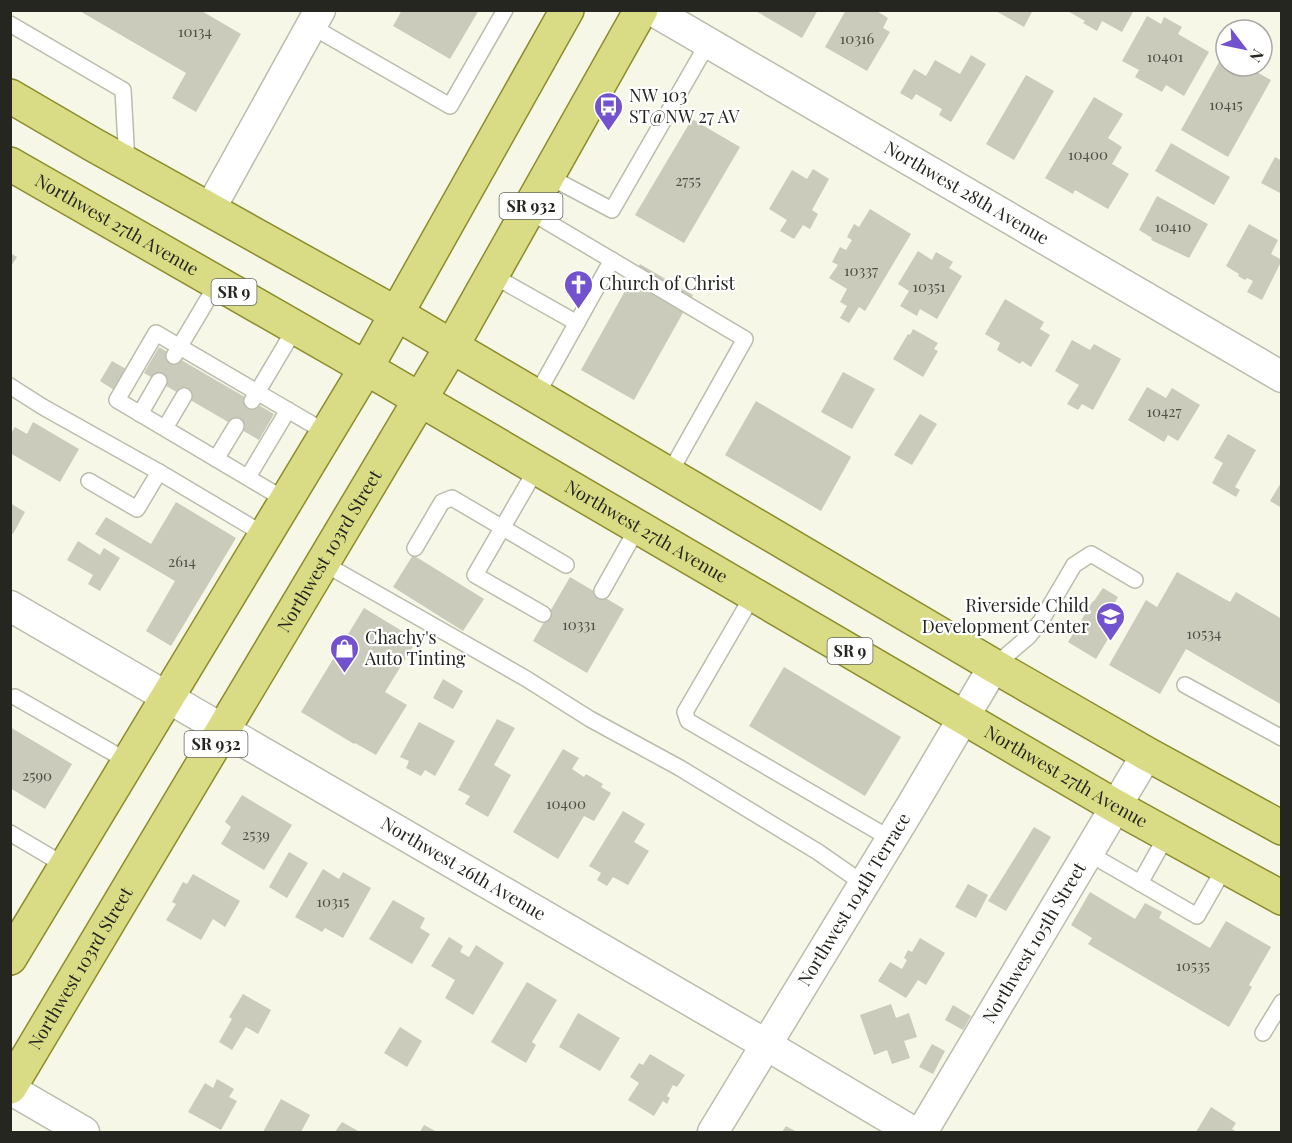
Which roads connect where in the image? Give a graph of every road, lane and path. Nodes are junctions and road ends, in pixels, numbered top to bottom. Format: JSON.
{"nodes":[{"id":1,"x":505,"y":10,"type":"edge"},
{"id":2,"x":567,"y":10,"type":"edge"},
{"id":3,"x":641,"y":10,"type":"edge"},
{"id":4,"x":652,"y":10,"type":"edge"},
{"id":5,"x":315,"y":18,"type":"edge"},
{"id":6,"x":10,"y":24,"type":"edge"},
{"id":7,"x":708,"y":43,"type":"junction"},
{"id":8,"x":10,"y":96,"type":"edge"},
{"id":9,"x":127,"y":163,"type":"junction"},
{"id":10,"x":10,"y":164,"type":"edge"},
{"id":11,"x":548,"y":176,"type":"junction"},
{"id":12,"x":210,"y":208,"type":"junction"},
{"id":13,"x":529,"y":211,"type":"junction"},
{"id":14,"x":612,"y":260,"type":"junction"},
{"id":15,"x":492,"y":275,"type":"junction"},
{"id":16,"x":218,"y":282,"type":"junction"},
{"id":17,"x":397,"y":314,"type":"junction"},
{"id":18,"x":576,"y":323,"type":"junction"},
{"id":19,"x":296,"y":327,"type":"junction"},
{"id":20,"x":452,"y":346,"type":"junction"},
{"id":21,"x":177,"y":351,"type":"junction"},
{"id":22,"x":366,"y":368,"type":"junction"},
{"id":23,"x":1281,"y":377,"type":"edge"},
{"id":24,"x":159,"y":381,"type":"dead end"},
{"id":25,"x":10,"y":386,"type":"edge"},
{"id":26,"x":184,"y":396,"type":"dead end"},
{"id":27,"x":536,"y":396,"type":"junction"},
{"id":28,"x":254,"y":397,"type":"junction"},
{"id":29,"x":420,"y":400,"type":"junction"},
{"id":30,"x":288,"y":410,"type":"junction"},
{"id":31,"x":140,"y":414,"type":"junction"},
{"id":32,"x":236,"y":426,"type":"dead end"},
{"id":33,"x":165,"y":428,"type":"junction"},
{"id":34,"x":327,"y":433,"type":"junction"},
{"id":35,"x":216,"y":459,"type":"junction"},
{"id":36,"x":537,"y":468,"type":"junction"},
{"id":37,"x":159,"y":472,"type":"junction"},
{"id":38,"x":669,"y":474,"type":"junction"},
{"id":39,"x":248,"y":477,"type":"junction"},
{"id":40,"x":89,"y":481,"type":"dead end"},
{"id":41,"x":287,"y":501,"type":"junction"},
{"id":42,"x":638,"y":527,"type":"junction"},
{"id":43,"x":503,"y":528,"type":"junction"},
{"id":44,"x":265,"y":535,"type":"junction"},
{"id":45,"x":415,"y":548,"type":"dead end"},
{"id":46,"x":323,"y":563,"type":"junction"},
{"id":47,"x":566,"y":565,"type":"dead end"},
{"id":48,"x":1135,"y":580,"type":"dead end"},
{"id":49,"x":602,"y":591,"type":"dead end"},
{"id":50,"x":753,"y":595,"type":"junction"},
{"id":51,"x":10,"y":606,"type":"edge"},
{"id":52,"x":543,"y":614,"type":"dead end"},
{"id":53,"x":994,"y":666,"type":"junction"},
{"id":54,"x":1185,"y":685,"type":"dead end"},
{"id":55,"x":15,"y":697,"type":"dead end"},
{"id":56,"x":168,"y":697,"type":"junction"},
{"id":57,"x":963,"y":718,"type":"junction"},
{"id":58,"x":224,"y":730,"type":"junction"},
{"id":59,"x":1281,"y":738,"type":"edge"},
{"id":60,"x":1147,"y":754,"type":"junction"},
{"id":61,"x":129,"y":762,"type":"junction"},
{"id":62,"x":1116,"y":806,"type":"junction"},
{"id":63,"x":1281,"y":828,"type":"edge"},
{"id":64,"x":10,"y":832,"type":"edge"},
{"id":65,"x":1167,"y":835,"type":"junction"},
{"id":66,"x":891,"y":839,"type":"junction"},
{"id":67,"x":1088,"y":853,"type":"junction"},
{"id":68,"x":66,"y":866,"type":"junction"},
{"id":69,"x":1225,"y":867,"type":"junction"},
{"id":70,"x":1140,"y":883,"type":"junction"},
{"id":71,"x":864,"y":884,"type":"junction"},
{"id":72,"x":1281,"y":898,"type":"edge"},
{"id":73,"x":10,"y":958,"type":"edge"},
{"id":74,"x":1281,"y":1002,"type":"edge"},
{"id":75,"x":1263,"y":1033,"type":"dead end"},
{"id":76,"x":765,"y":1044,"type":"junction"},
{"id":77,"x":10,"y":1088,"type":"edge"},
{"id":78,"x":84,"y":1132,"type":"edge"},
{"id":79,"x":713,"y":1132,"type":"edge"},
{"id":80,"x":913,"y":1132,"type":"edge"},
{"id":81,"x":922,"y":1132,"type":"edge"}],
"edges":[{"from":1,"to":5,"type":"lane"},
{"from":2,"to":17,"type":"main road"},
{"from":3,"to":11,"type":"main road","name":"Northwest 103rd Street","number":"SR 932"},
{"from":4,"to":7,"type":"street","name":"Northwest 28th Avenue"},
{"from":5,"to":12,"type":"street"},
{"from":6,"to":9,"type":"lane"},
{"from":7,"to":11,"type":"lane"},
{"from":7,"to":23,"type":"street","name":"Northwest 28th Avenue"},
{"from":8,"to":9,"type":"main road"},
{"from":9,"to":12,"type":"main road"},
{"from":10,"to":16,"type":"main road","name":"Northwest 27th Avenue","number":"SR 9"},
{"from":11,"to":13,"type":"main road","name":"Northwest 103rd Street","number":"SR 932"},
{"from":12,"to":17,"type":"main road"},
{"from":13,"to":14,"type":"lane"},
{"from":13,"to":15,"type":"main road","name":"Northwest 103rd Street","number":"SR 932"},
{"from":14,"to":18,"type":"lane"},
{"from":14,"to":38,"type":"lane"},
{"from":15,"to":18,"type":"lane"},
{"from":15,"to":20,"type":"main road","name":"Northwest 103rd Street","number":"SR 932"},
{"from":16,"to":19,"type":"main road","name":"Northwest 27th Avenue","number":"SR 9"},
{"from":16,"to":21,"type":"lane"},
{"from":17,"to":20,"type":"main road"},
{"from":17,"to":22,"type":"main road"},
{"from":18,"to":27,"type":"lane"},
{"from":19,"to":22,"type":"main road","name":"Northwest 27th Avenue","number":"SR 9"},
{"from":19,"to":28,"type":"lane"},
{"from":20,"to":27,"type":"main road"},
{"from":20,"to":29,"type":"main road","name":"Northwest 103rd Street","number":"SR 932"},
{"from":21,"to":28,"type":"lane"},
{"from":21,"to":31,"type":"lane"},
{"from":22,"to":29,"type":"main road","name":"Northwest 27th Avenue","number":"SR 9"},
{"from":22,"to":34,"type":"main road"},
{"from":24,"to":31,"type":"lane"},
{"from":25,"to":37,"type":"lane"},
{"from":26,"to":33,"type":"lane"},
{"from":27,"to":38,"type":"main road"},
{"from":28,"to":30,"type":"lane"},
{"from":29,"to":36,"type":"main road","name":"Northwest 27th Avenue","number":"SR 9"},
{"from":29,"to":46,"type":"main road","name":"Northwest 103rd Street","number":"SR 932"},
{"from":30,"to":34,"type":"lane"},
{"from":30,"to":39,"type":"lane"},
{"from":31,"to":33,"type":"lane"},
{"from":32,"to":35,"type":"lane"},
{"from":33,"to":35,"type":"lane"},
{"from":34,"to":41,"type":"main road"},
{"from":35,"to":39,"type":"lane"},
{"from":36,"to":42,"type":"main road","name":"Northwest 27th Avenue","number":"SR 9"},
{"from":36,"to":43,"type":"lane"},
{"from":37,"to":40,"type":"lane"},
{"from":37,"to":44,"type":"lane"},
{"from":38,"to":53,"type":"main road"},
{"from":39,"to":41,"type":"lane"},
{"from":41,"to":44,"type":"main road"},
{"from":42,"to":49,"type":"lane"},
{"from":42,"to":50,"type":"main road","name":"Northwest 27th Avenue","number":"SR 9"},
{"from":43,"to":45,"type":"lane"},
{"from":43,"to":47,"type":"lane"},
{"from":43,"to":52,"type":"lane"},
{"from":44,"to":56,"type":"main road"},
{"from":46,"to":58,"type":"main road","name":"Northwest 103rd Street","number":"SR 932"},
{"from":46,"to":71,"type":"lane"},
{"from":48,"to":53,"type":"lane"},
{"from":50,"to":57,"type":"main road","name":"Northwest 27th Avenue","number":"SR 9"},
{"from":50,"to":66,"type":"lane"},
{"from":51,"to":56,"type":"street","name":"Northwest 26th Avenue"},
{"from":53,"to":57,"type":"street","name":"Northwest 104th Terrace"},
{"from":53,"to":60,"type":"main road"},
{"from":54,"to":59,"type":"lane"},
{"from":55,"to":61,"type":"lane"},
{"from":56,"to":58,"type":"street","name":"Northwest 26th Avenue"},
{"from":56,"to":61,"type":"main road"},
{"from":57,"to":62,"type":"main road","name":"Northwest 27th Avenue","number":"SR 9"},
{"from":57,"to":66,"type":"street","name":"Northwest 104th Terrace"},
{"from":58,"to":76,"type":"street","name":"Northwest 26th Avenue"},
{"from":58,"to":77,"type":"main road","name":"Northwest 103rd Street","number":"SR 932"},
{"from":60,"to":62,"type":"street","name":"Northwest 105th Street"},
{"from":60,"to":63,"type":"main road"},
{"from":61,"to":68,"type":"main road"},
{"from":62,"to":65,"type":"main road","name":"Northwest 27th Avenue","number":"SR 9"},
{"from":62,"to":67,"type":"street","name":"Northwest 105th Street"},
{"from":64,"to":68,"type":"lane"},
{"from":65,"to":69,"type":"main road","name":"Northwest 27th Avenue","number":"SR 9"},
{"from":65,"to":70,"type":"lane"},
{"from":66,"to":71,"type":"street","name":"Northwest 104th Terrace"},
{"from":67,"to":70,"type":"lane"},
{"from":67,"to":81,"type":"street","name":"Northwest 105th Street"},
{"from":68,"to":73,"type":"main road"},
{"from":69,"to":70,"type":"lane"},
{"from":69,"to":72,"type":"main road","name":"Northwest 27th Avenue","number":"SR 9"},
{"from":71,"to":76,"type":"street","name":"Northwest 104th Terrace"},
{"from":74,"to":75,"type":"lane"},
{"from":76,"to":79,"type":"street","name":"Northwest 104th Terrace"},
{"from":76,"to":80,"type":"street","name":"Northwest 26th Avenue"},
{"from":77,"to":78,"type":"street"}]}
